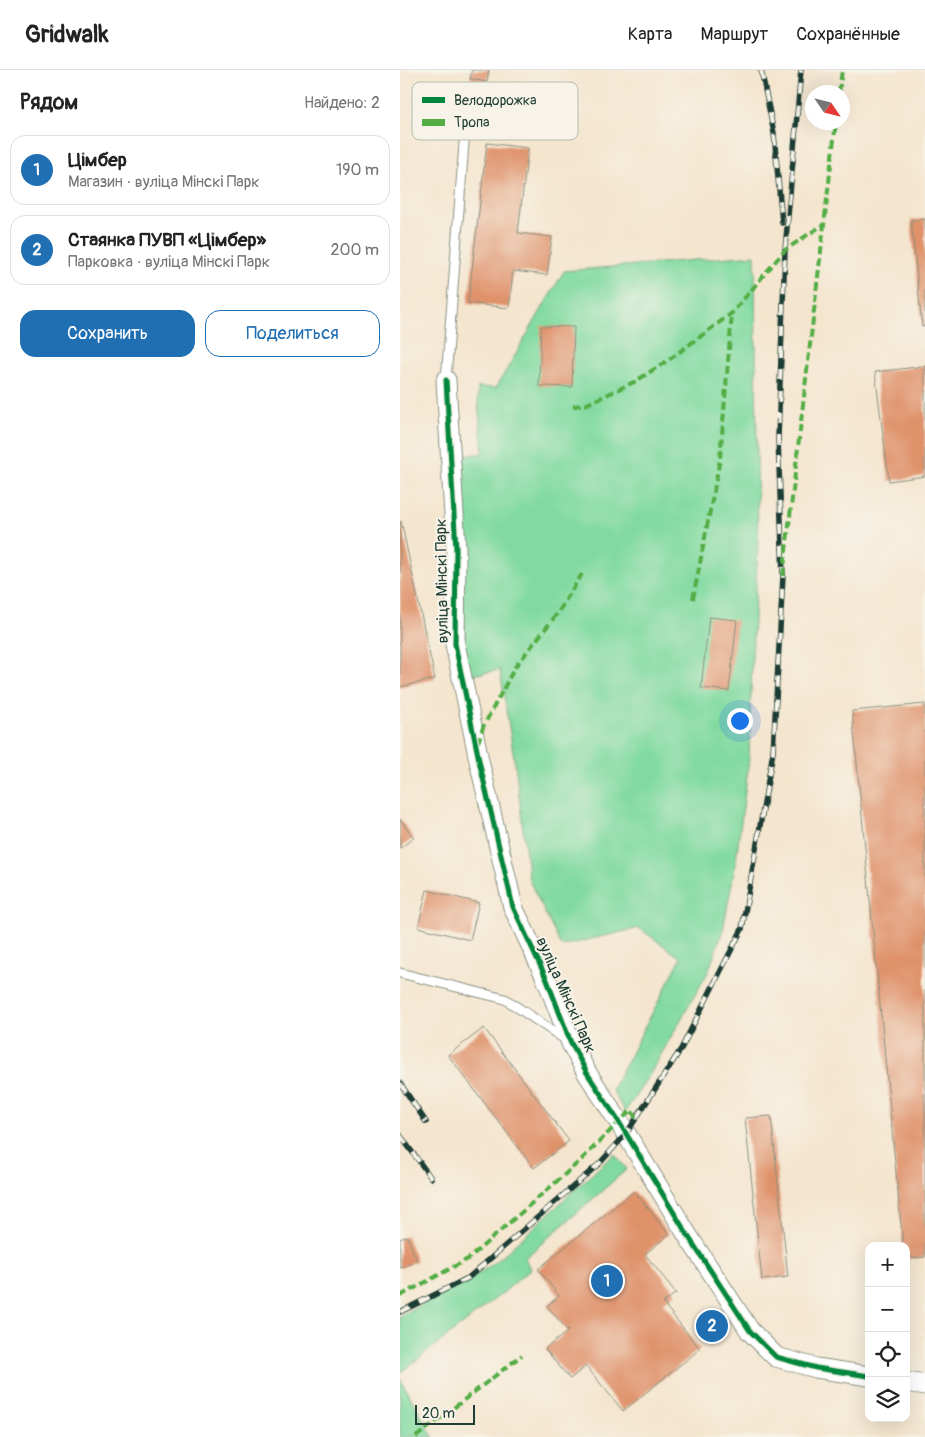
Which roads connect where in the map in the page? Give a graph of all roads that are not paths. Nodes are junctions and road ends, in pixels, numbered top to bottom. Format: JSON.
{"nodes":[{"id":1,"x":464,"y":140,"type":"edge"},
{"id":2,"x":446,"y":380,"type":"joint"},
{"id":3,"x":400,"y":973,"type":"edge"},
{"id":4,"x":571,"y":1043,"type":"junction"},
{"id":5,"x":865,"y":1375,"type":"edge"},
{"id":6,"x":910,"y":1383,"type":"edge"},
{"id":7,"x":925,"y":1385,"type":"edge"}],
"edges":[{"from":1,"to":2,"type":"lane"},
{"from":2,"to":4,"type":"street","name":"вуліца Мінскі Парк"},
{"from":3,"to":4,"type":"lane"},
{"from":4,"to":5,"type":"street","name":"вуліца Мінскі Парк"},
{"from":6,"to":7,"type":"street"}]}
